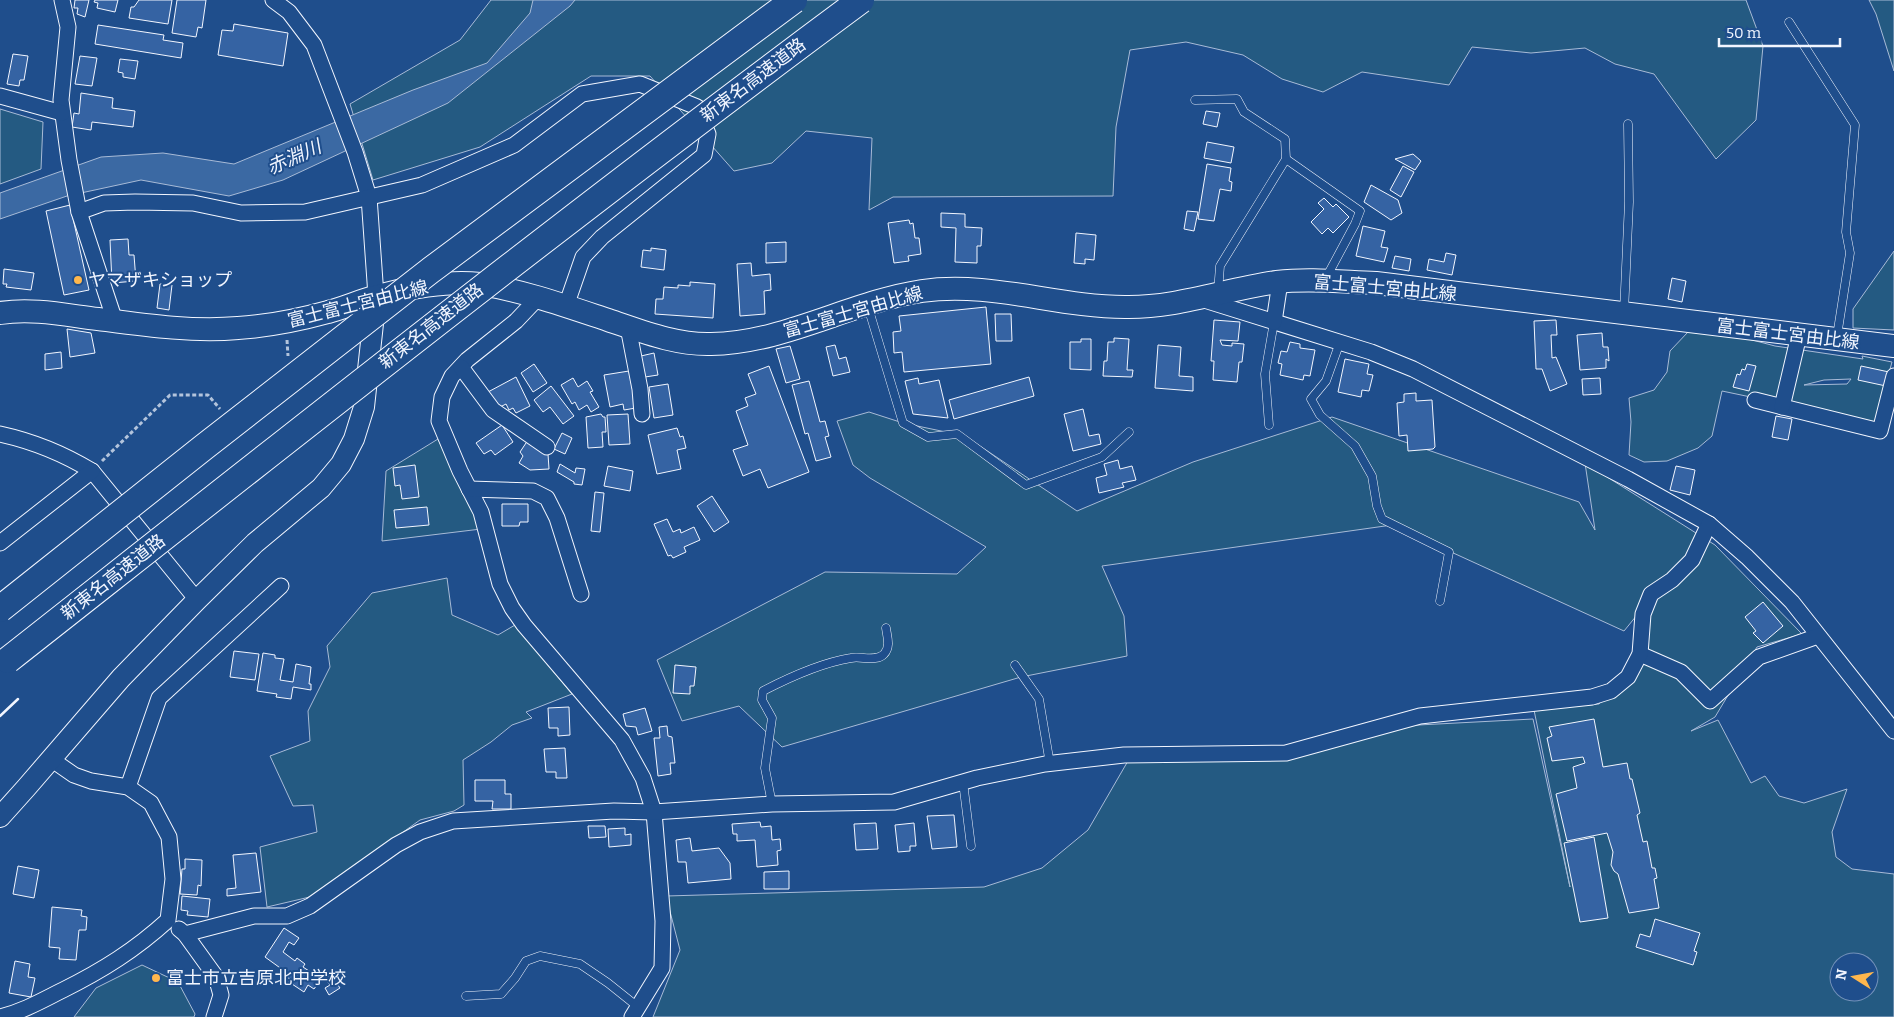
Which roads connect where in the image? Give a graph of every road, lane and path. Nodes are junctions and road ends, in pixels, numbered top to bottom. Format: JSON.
{"nodes":[{"id":1,"x":62,"y":0,"type":"edge"},
{"id":2,"x":273,"y":0,"type":"edge"},
{"id":3,"x":794,"y":0,"type":"edge"},
{"id":4,"x":861,"y":0,"type":"edge"},
{"id":5,"x":1789,"y":22,"type":"dead end"},
{"id":6,"x":0,"y":96,"type":"edge"},
{"id":7,"x":1195,"y":100,"type":"dead end"},
{"id":8,"x":62,"y":113,"type":"junction"},
{"id":9,"x":1628,"y":124,"type":"dead end"},
{"id":10,"x":1286,"y":159,"type":"junction"},
{"id":11,"x":369,"y":197,"type":"junction"},
{"id":12,"x":79,"y":206,"type":"junction"},
{"id":13,"x":1324,"y":281,"type":"junction"},
{"id":14,"x":1280,"y":282,"type":"junction"},
{"id":15,"x":376,"y":296,"type":"junction"},
{"id":16,"x":536,"y":296,"type":"junction"},
{"id":17,"x":1209,"y":296,"type":"junction"},
{"id":18,"x":867,"y":305,"type":"junction"},
{"id":19,"x":566,"y":306,"type":"junction"},
{"id":20,"x":0,"y":313,"type":"edge"},
{"id":21,"x":1624,"y":314,"type":"junction"},
{"id":22,"x":115,"y":322,"type":"junction"},
{"id":23,"x":1274,"y":322,"type":"junction"},
{"id":24,"x":628,"y":327,"type":"junction"},
{"id":25,"x":1799,"y":335,"type":"junction"},
{"id":26,"x":1837,"y":340,"type":"junction"},
{"id":27,"x":1340,"y":342,"type":"junction"},
{"id":28,"x":1894,"y":346,"type":"edge"},
{"id":29,"x":461,"y":367,"type":"junction"},
{"id":30,"x":1894,"y":376,"type":"edge"},
{"id":31,"x":1755,"y":400,"type":"dead end"},
{"id":32,"x":1782,"y":407,"type":"junction"},
{"id":33,"x":642,"y":414,"type":"dead end"},
{"id":34,"x":1269,"y":425,"type":"dead end"},
{"id":35,"x":1129,"y":432,"type":"dead end"},
{"id":36,"x":0,"y":434,"type":"edge"},
{"id":37,"x":547,"y":447,"type":"dead end"},
{"id":38,"x":92,"y":471,"type":"junction"},
{"id":39,"x":469,"y":489,"type":"junction"},
{"id":40,"x":1708,"y":524,"type":"junction"},
{"id":41,"x":0,"y":543,"type":"edge"},
{"id":42,"x":281,"y":586,"type":"dead end"},
{"id":43,"x":581,"y":594,"type":"dead end"},
{"id":44,"x":196,"y":600,"type":"junction"},
{"id":45,"x":1440,"y":600,"type":"dead end"},
{"id":46,"x":0,"y":609,"type":"edge"},
{"id":47,"x":886,"y":628,"type":"dead end"},
{"id":48,"x":1818,"y":636,"type":"junction"},
{"id":49,"x":1640,"y":654,"type":"junction"},
{"id":50,"x":8,"y":660,"type":"dead end"},
{"id":51,"x":1015,"y":665,"type":"dead end"},
{"id":52,"x":1894,"y":731,"type":"edge"},
{"id":53,"x":51,"y":760,"type":"junction"},
{"id":54,"x":1050,"y":764,"type":"junction"},
{"id":55,"x":964,"y":782,"type":"junction"},
{"id":56,"x":128,"y":787,"type":"junction"},
{"id":57,"x":772,"y":804,"type":"junction"},
{"id":58,"x":654,"y":812,"type":"junction"},
{"id":59,"x":0,"y":816,"type":"edge"},
{"id":60,"x":972,"y":846,"type":"dead end"},
{"id":61,"x":168,"y":920,"type":"junction"},
{"id":62,"x":184,"y":934,"type":"junction"},
{"id":63,"x":466,"y":996,"type":"dead end"},
{"id":64,"x":635,"y":1012,"type":"edge"},
{"id":65,"x":0,"y":1017,"type":"edge"},
{"id":66,"x":214,"y":1017,"type":"edge"}],
"edges":[{"from":1,"to":8,"type":"street"},
{"from":2,"to":11,"type":"street"},
{"from":3,"to":46,"type":"highway","bridge":true},
{"from":4,"to":50,"type":"highway","name":"新東名高速道路","bridge":true},
{"from":5,"to":26,"type":"lane"},
{"from":6,"to":8,"type":"street"},
{"from":7,"to":10,"type":"lane"},
{"from":8,"to":12,"type":"street"},
{"from":9,"to":21,"type":"lane"},
{"from":10,"to":13,"type":"lane"},
{"from":10,"to":17,"type":"lane"},
{"from":11,"to":12,"type":"street"},
{"from":11,"to":15,"type":"street"},
{"from":11,"to":19,"type":"street"},
{"from":12,"to":22,"type":"street"},
{"from":13,"to":14,"type":"main road","name":"富士富士宮由比線"},
{"from":13,"to":21,"type":"main road","name":"富士富士宮由比線"},
{"from":14,"to":17,"type":"main road","name":"富士富士宮由比線"},
{"from":14,"to":23,"type":"street"},
{"from":15,"to":16,"type":"main road","name":"富士富士宮由比線"},
{"from":15,"to":22,"type":"main road","name":"富士富士宮由比線"},
{"from":15,"to":44,"type":"street"},
{"from":16,"to":19,"type":"main road","name":"富士富士宮由比線"},
{"from":16,"to":29,"type":"street"},
{"from":17,"to":18,"type":"main road","name":"富士富士宮由比線"},
{"from":17,"to":23,"type":"street"},
{"from":18,"to":24,"type":"main road","name":"富士富士宮由比線"},
{"from":18,"to":35,"type":"lane"},
{"from":19,"to":24,"type":"main road","name":"富士富士宮由比線"},
{"from":20,"to":22,"type":"main road","name":"富士富士宮由比線"},
{"from":21,"to":25,"type":"main road","name":"富士富士宮由比線"},
{"from":23,"to":27,"type":"street"},
{"from":23,"to":34,"type":"lane"},
{"from":24,"to":33,"type":"street"},
{"from":25,"to":26,"type":"main road","name":"富士富士宮由比線"},
{"from":25,"to":32,"type":"street"},
{"from":26,"to":28,"type":"main road","name":"富士富士宮由比線"},
{"from":27,"to":40,"type":"street"},
{"from":27,"to":45,"type":"lane"},
{"from":29,"to":37,"type":"street"},
{"from":29,"to":39,"type":"street"},
{"from":30,"to":32,"type":"street"},
{"from":31,"to":32,"type":"street"},
{"from":36,"to":38,"type":"street"},
{"from":38,"to":41,"type":"street"},
{"from":38,"to":44,"type":"street"},
{"from":39,"to":43,"type":"street"},
{"from":39,"to":58,"type":"street"},
{"from":40,"to":48,"type":"street"},
{"from":40,"to":49,"type":"street"},
{"from":42,"to":56,"type":"street"},
{"from":44,"to":53,"type":"street"},
{"from":47,"to":57,"type":"lane"},
{"from":48,"to":49,"type":"street"},
{"from":48,"to":52,"type":"street"},
{"from":49,"to":54,"type":"street"},
{"from":51,"to":54,"type":"lane"},
{"from":53,"to":56,"type":"street"},
{"from":53,"to":59,"type":"street"},
{"from":54,"to":55,"type":"street"},
{"from":55,"to":57,"type":"street"},
{"from":55,"to":60,"type":"lane"},
{"from":56,"to":61,"type":"street"},
{"from":57,"to":58,"type":"street"},
{"from":58,"to":62,"type":"street"},
{"from":58,"to":64,"type":"street"},
{"from":61,"to":62,"type":"street"},
{"from":61,"to":65,"type":"street"},
{"from":62,"to":66,"type":"street"},
{"from":63,"to":64,"type":"lane"}]}
